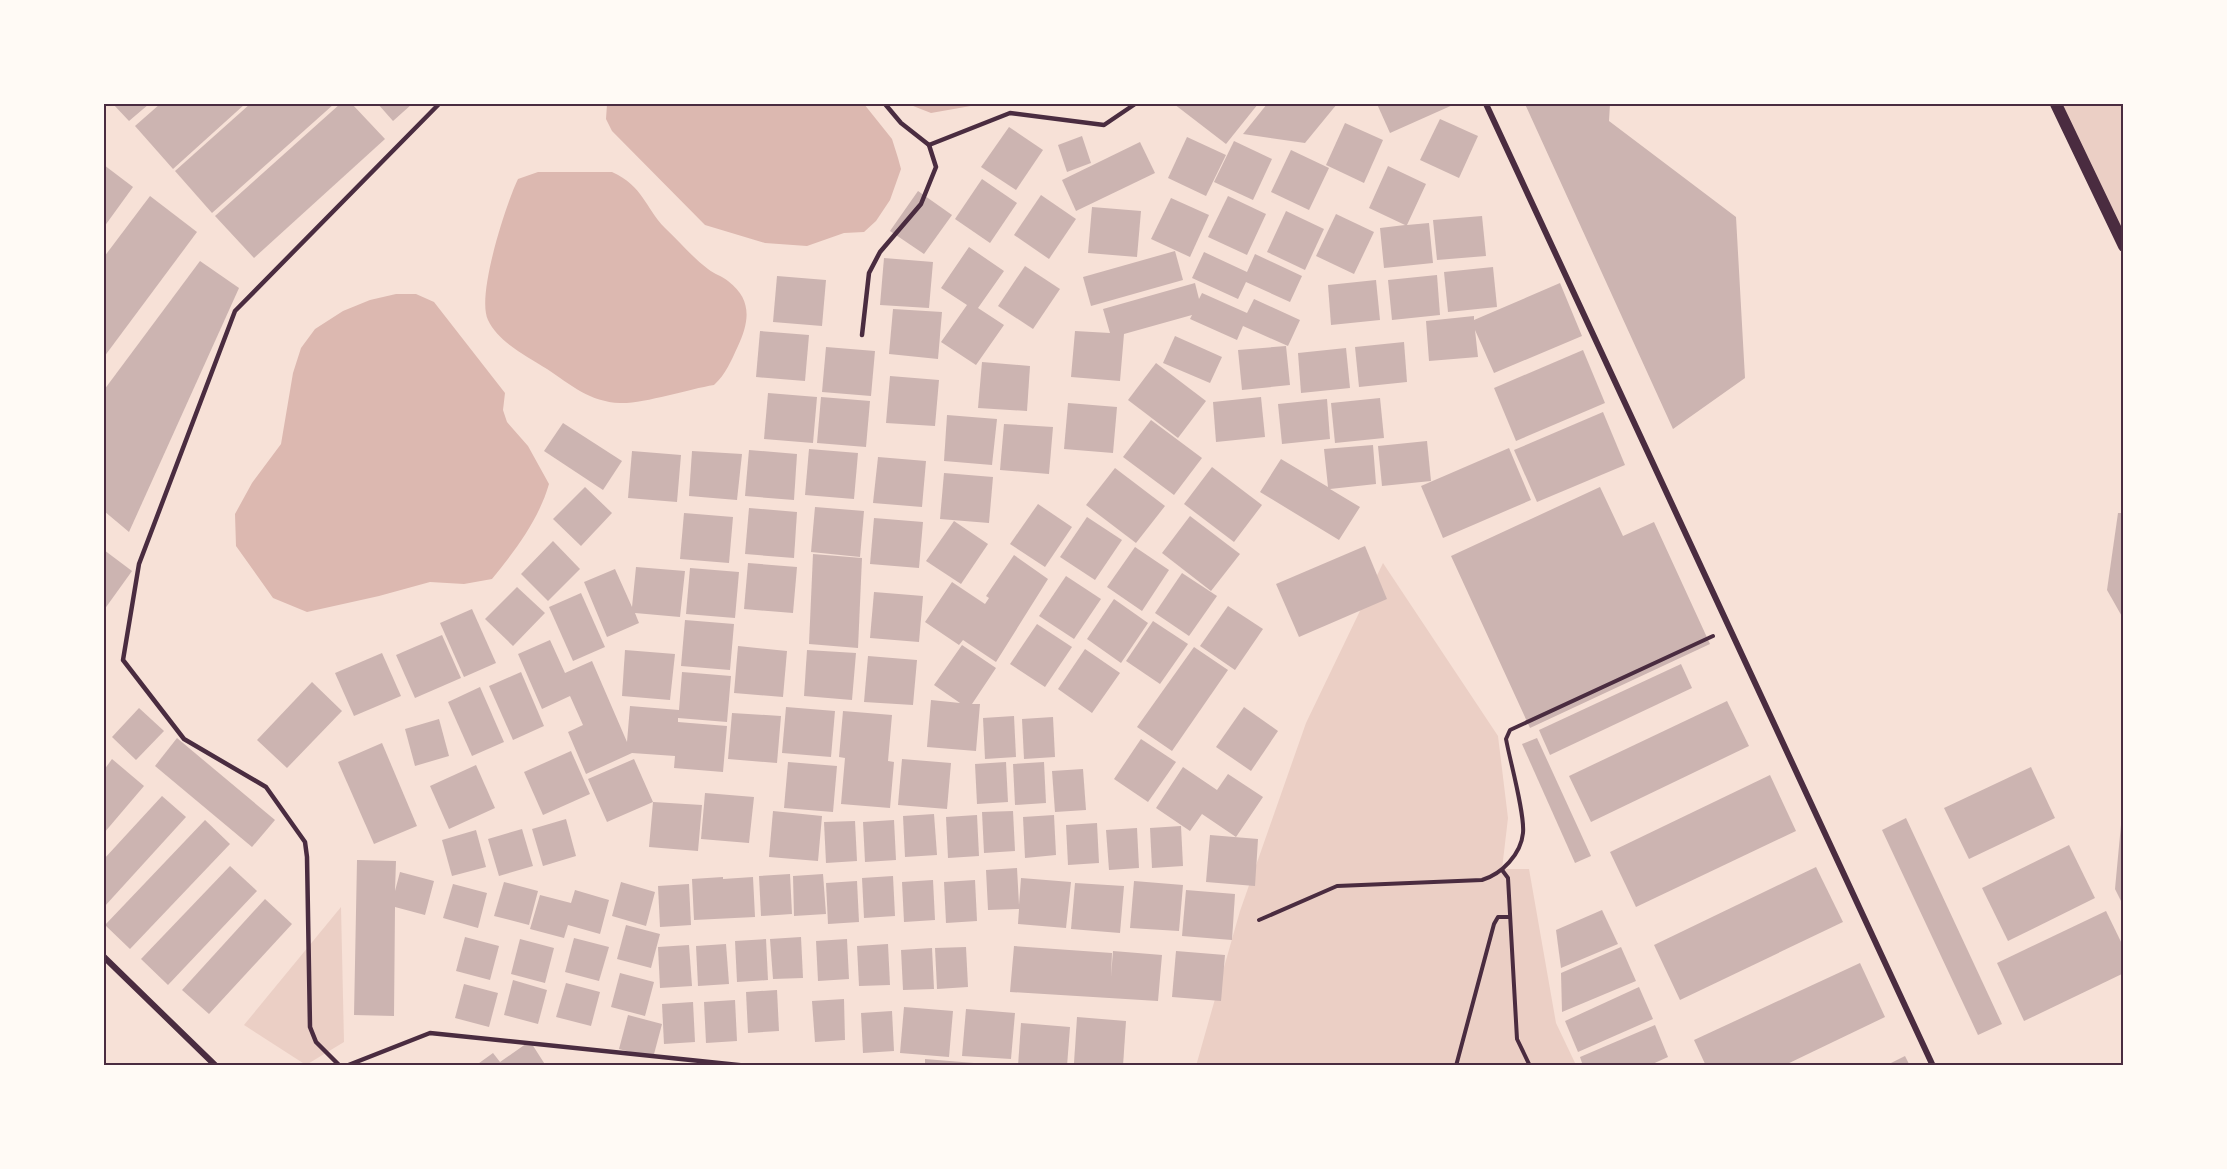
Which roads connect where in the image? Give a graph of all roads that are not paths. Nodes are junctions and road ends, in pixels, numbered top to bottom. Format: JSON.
{"nodes":[{"id":1,"x":439,"y":104,"type":"edge"},
{"id":2,"x":885,"y":104,"type":"edge"},
{"id":3,"x":1135,"y":104,"type":"edge"},
{"id":4,"x":1486,"y":104,"type":"edge"},
{"id":5,"x":2056,"y":104,"type":"edge"},
{"id":6,"x":929,"y":145,"type":"junction"},
{"id":7,"x":2124,"y":246,"type":"edge"},
{"id":8,"x":862,"y":335,"type":"dead end"},
{"id":9,"x":104,"y":957,"type":"edge"},
{"id":10,"x":216,"y":1065,"type":"edge"},
{"id":11,"x":340,"y":1065,"type":"edge"},
{"id":12,"x":346,"y":1065,"type":"edge"},
{"id":13,"x":748,"y":1065,"type":"edge"},
{"id":14,"x":1932,"y":1065,"type":"edge"}],
"edges":[{"from":1,"to":11,"type":"lane"},
{"from":2,"to":6,"type":"lane"},
{"from":3,"to":6,"type":"lane"},
{"from":4,"to":14,"type":"street"},
{"from":5,"to":7,"type":"main road"},
{"from":6,"to":8,"type":"lane"},
{"from":9,"to":10,"type":"street"},
{"from":12,"to":13,"type":"lane"}]}
